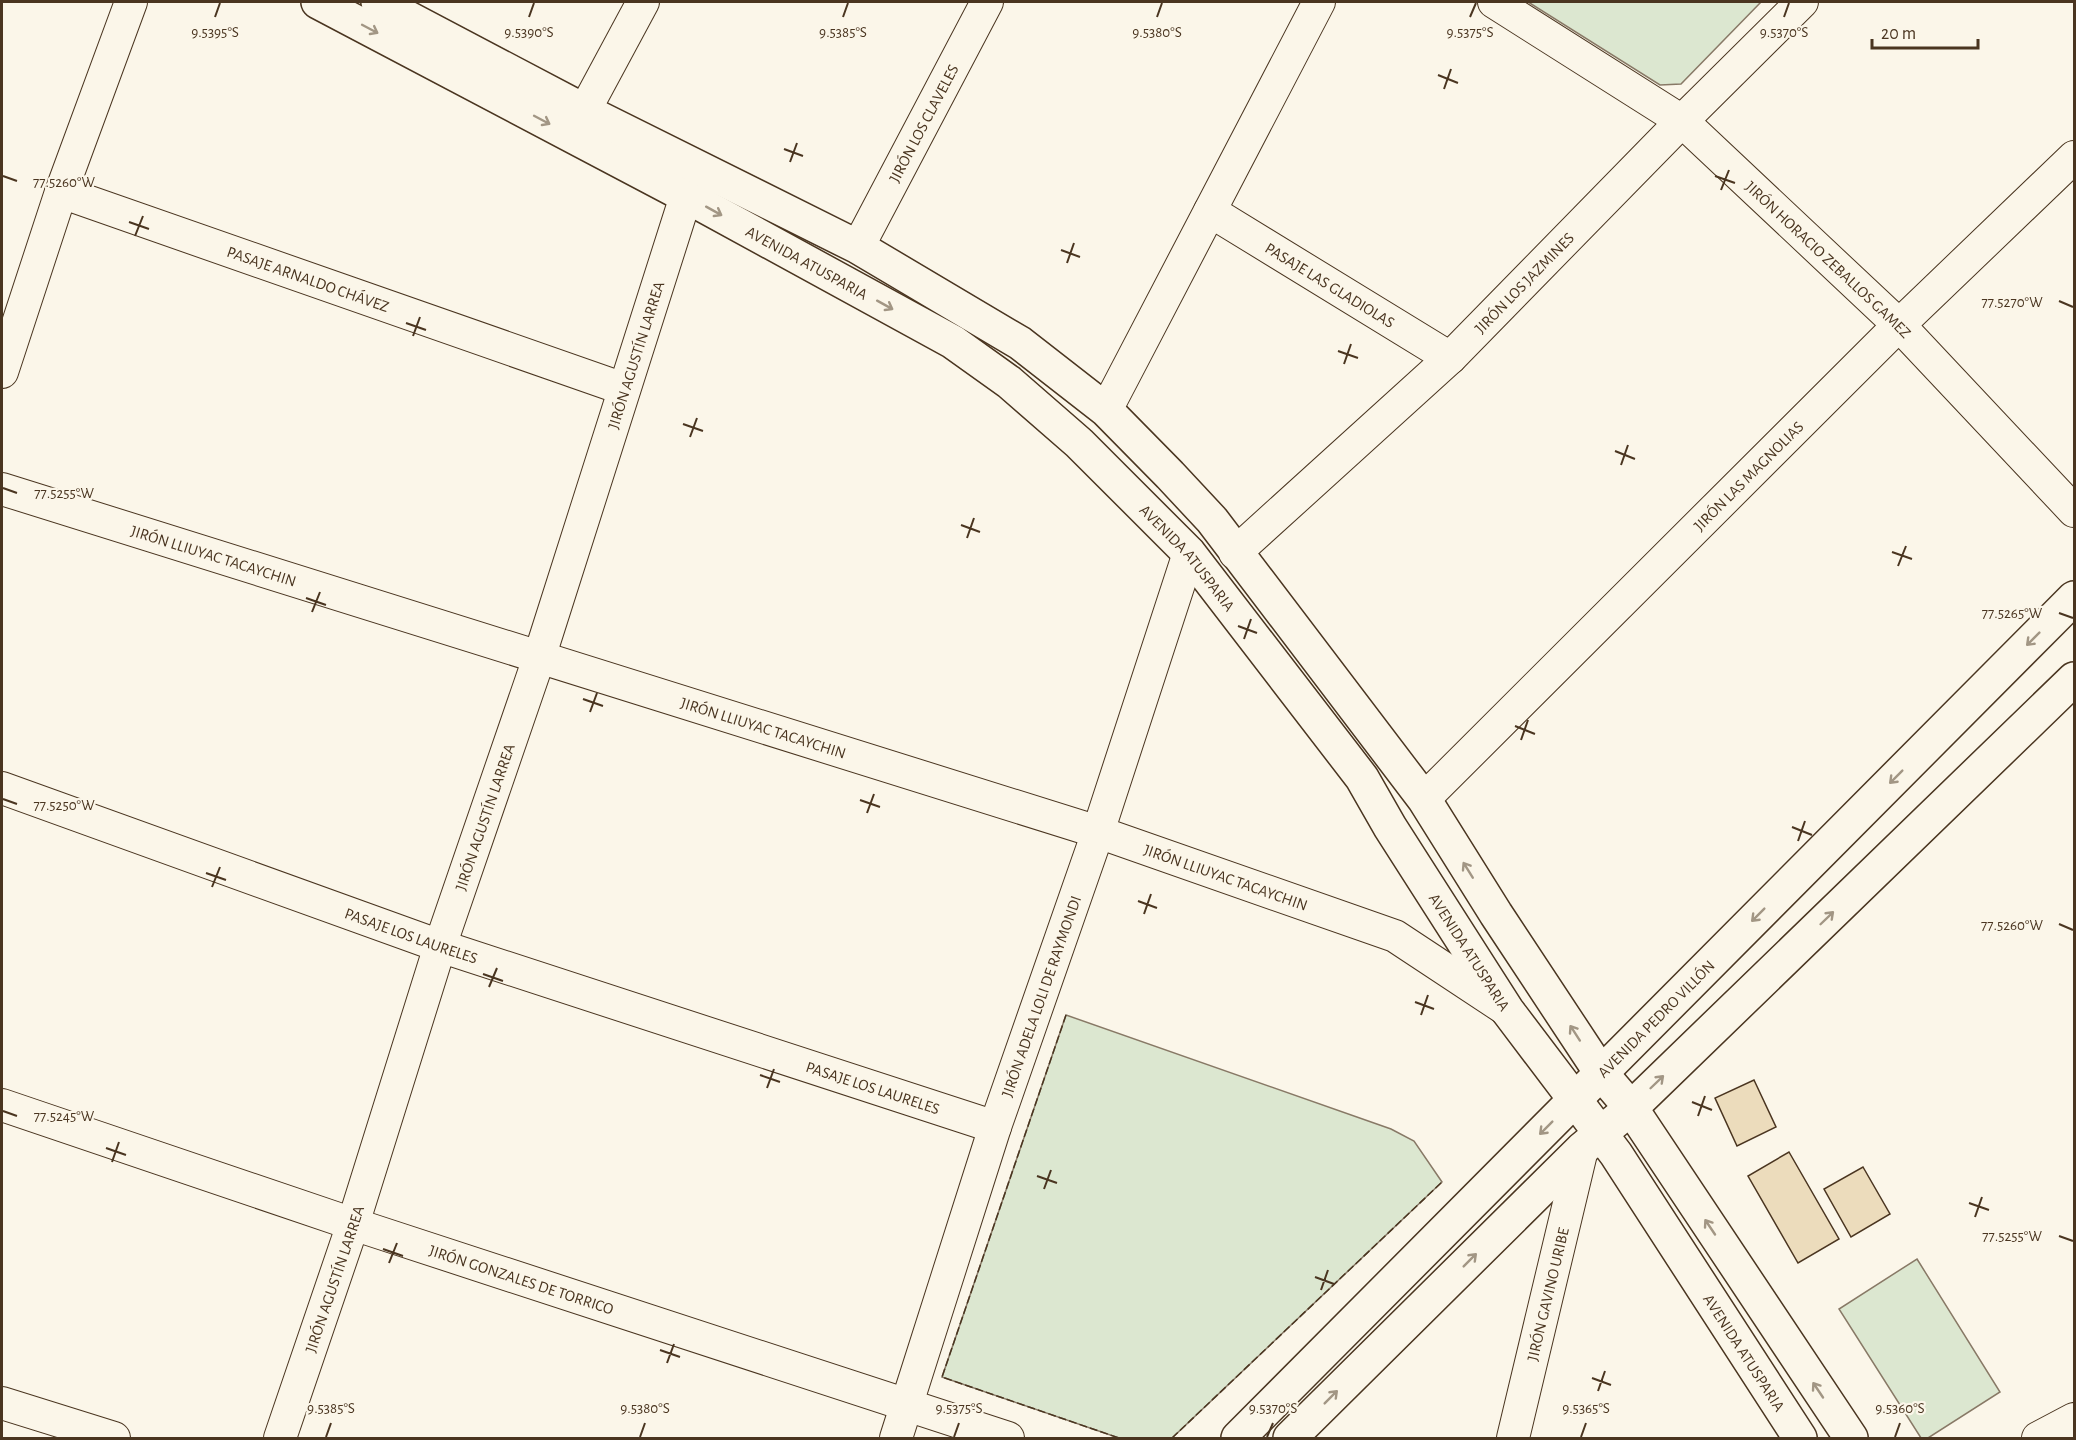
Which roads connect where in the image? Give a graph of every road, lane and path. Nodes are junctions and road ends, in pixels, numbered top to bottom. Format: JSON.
{"nodes":[{"id":1,"x":131,"y":2,"type":"edge"},
{"id":2,"x":318,"y":2,"type":"edge"},
{"id":3,"x":378,"y":2,"type":"edge"},
{"id":4,"x":643,"y":2,"type":"edge"},
{"id":5,"x":987,"y":2,"type":"edge"},
{"id":6,"x":1319,"y":2,"type":"edge"},
{"id":7,"x":1494,"y":2,"type":"edge"},
{"id":8,"x":1802,"y":2,"type":"edge"},
{"id":9,"x":1682,"y":121,"type":"junction"},
{"id":10,"x":577,"y":123,"type":"junction"},
{"id":11,"x":2074,"y":157,"type":"edge"},
{"id":12,"x":61,"y":192,"type":"junction"},
{"id":13,"x":686,"y":196,"type":"junction"},
{"id":14,"x":1210,"y":211,"type":"junction"},
{"id":15,"x":858,"y":247,"type":"junction"},
{"id":16,"x":1899,"y":325,"type":"junction"},
{"id":17,"x":1450,"y":358,"type":"junction"},
{"id":18,"x":2,"y":372,"type":"edge"},
{"id":19,"x":624,"y":389,"type":"junction"},
{"id":20,"x":1106,"y":410,"type":"junction"},
{"id":21,"x":2,"y":489,"type":"edge"},
{"id":22,"x":2074,"y":511,"type":"edge"},
{"id":23,"x":1235,"y":553,"type":"junction"},
{"id":24,"x":1188,"y":554,"type":"junction"},
{"id":25,"x":2074,"y":598,"type":"edge"},
{"id":26,"x":539,"y":658,"type":"junction"},
{"id":27,"x":2074,"y":679,"type":"edge"},
{"id":28,"x":2,"y":788,"type":"edge"},
{"id":29,"x":1424,"y":799,"type":"junction"},
{"id":30,"x":1098,"y":832,"type":"junction"},
{"id":31,"x":440,"y":946,"type":"junction"},
{"id":32,"x":1508,"y":1010,"type":"junction"},
{"id":33,"x":1601,"y":1073,"type":"junction"},
{"id":34,"x":1575,"y":1100,"type":"junction"},
{"id":35,"x":2,"y":1105,"type":"edge"},
{"id":36,"x":1631,"y":1108,"type":"junction"},
{"id":37,"x":995,"y":1127,"type":"junction"},
{"id":38,"x":1591,"y":1142,"type":"junction"},
{"id":39,"x":353,"y":1224,"type":"junction"},
{"id":40,"x":2,"y":1403,"type":"edge"},
{"id":41,"x":908,"y":1405,"type":"junction"},
{"id":42,"x":2074,"y":1419,"type":"edge"},
{"id":43,"x":114,"y":1438,"type":"edge"},
{"id":44,"x":280,"y":1438,"type":"edge"},
{"id":45,"x":896,"y":1438,"type":"edge"},
{"id":46,"x":1008,"y":1438,"type":"edge"},
{"id":47,"x":1238,"y":1438,"type":"edge"},
{"id":48,"x":1290,"y":1438,"type":"edge"},
{"id":49,"x":1513,"y":1438,"type":"edge"},
{"id":50,"x":1800,"y":1438,"type":"edge"},
{"id":51,"x":1851,"y":1438,"type":"edge"},
{"id":52,"x":2038,"y":1438,"type":"edge"}],
"edges":[{"from":1,"to":12,"type":"street"},
{"from":2,"to":10,"type":"main road","name":"AVENIDA ATUSPARIA","one_way":true},
{"from":3,"to":10,"type":"main road","name":"AVENIDA ATUSPARIA"},
{"from":4,"to":10,"type":"street"},
{"from":5,"to":15,"type":"street","name":"JIRÓN LOS CLAVELES"},
{"from":6,"to":14,"type":"street"},
{"from":7,"to":9,"type":"street","name":"JIRÓN HORACIO ZEBALLOS GAMEZ"},
{"from":8,"to":9,"type":"street","name":"JIRÓN LOS JAZMINES"},
{"from":9,"to":16,"type":"street","name":"JIRÓN HORACIO ZEBALLOS GAMEZ"},
{"from":9,"to":17,"type":"street","name":"JIRÓN LOS JAZMINES"},
{"from":10,"to":13,"type":"main road","name":"AVENIDA ATUSPARIA"},
{"from":10,"to":15,"type":"main road","name":"AVENIDA ATUSPARIA"},
{"from":11,"to":16,"type":"street","name":"JIRÓN LAS MAGNOLIAS"},
{"from":12,"to":18,"type":"street"},
{"from":12,"to":19,"type":"street","name":"PASAJE ARNALDO CHÁVEZ"},
{"from":13,"to":19,"type":"street","name":"JIRÓN AGUSTÍN LARREA"},
{"from":13,"to":24,"type":"main road","name":"AVENIDA ATUSPARIA","one_way":true},
{"from":14,"to":17,"type":"street","name":"PASAJE LAS GLADIOLAS"},
{"from":14,"to":20,"type":"street"},
{"from":15,"to":20,"type":"main road","name":"AVENIDA ATUSPARIA"},
{"from":16,"to":22,"type":"street","name":"JIRÓN HORACIO ZEBALLOS GAMEZ"},
{"from":16,"to":29,"type":"street","name":"JIRÓN LAS MAGNOLIAS"},
{"from":17,"to":23,"type":"street","name":"JIRÓN LOS JAZMINES"},
{"from":19,"to":26,"type":"street","name":"JIRÓN AGUSTÍN LARREA"},
{"from":20,"to":23,"type":"main road","name":"AVENIDA ATUSPARIA"},
{"from":21,"to":26,"type":"street","name":"JIRÓN LLIUYAC TACAYCHIN"},
{"from":23,"to":29,"type":"main road","name":"AVENIDA ATUSPARIA"},
{"from":24,"to":30,"type":"street","name":"JIRÓN ADELA LOLI DE RAYMONDI"},
{"from":24,"to":32,"type":"main road","name":"AVENIDA ATUSPARIA"},
{"from":25,"to":33,"type":"main road","name":"AVENIDA PEDRO VILLÓN","one_way":true},
{"from":26,"to":30,"type":"street","name":"JIRÓN LLIUYAC TACAYCHIN"},
{"from":26,"to":31,"type":"street","name":"JIRÓN AGUSTÍN LARREA"},
{"from":36,"to":27,"type":"main road","one_way":true},
{"from":28,"to":31,"type":"street","name":"PASAJE LOS LAURELES"},
{"from":33,"to":29,"type":"main road","name":"AVENIDA ATUSPARIA","one_way":true},
{"from":30,"to":32,"type":"street","name":"JIRÓN LLIUYAC TACAYCHIN"},
{"from":30,"to":37,"type":"street","name":"JIRÓN ADELA LOLI DE RAYMONDI"},
{"from":31,"to":37,"type":"street","name":"PASAJE LOS LAURELES"},
{"from":31,"to":39,"type":"street","name":"JIRÓN AGUSTÍN LARREA"},
{"from":32,"to":34,"type":"main road","name":"AVENIDA ATUSPARIA"},
{"from":33,"to":34,"type":"main road","name":"AVENIDA PEDRO VILLÓN"},
{"from":33,"to":36,"type":"main road","name":"AVENIDA ATUSPARIA"},
{"from":34,"to":38,"type":"main road","name":"AVENIDA ATUSPARIA"},
{"from":34,"to":47,"type":"main road","name":"AVENIDA PEDRO VILLÓN","one_way":true},
{"from":35,"to":39,"type":"street","name":"JIRÓN GONZALES DE TORRICO"},
{"from":36,"to":38,"type":"main road"},
{"from":51,"to":36,"type":"main road","name":"AVENIDA ATUSPARIA","one_way":true},
{"from":37,"to":41,"type":"street","name":"JIRÓN ADELA LOLI DE RAYMONDI"},
{"from":48,"to":38,"type":"main road","one_way":true},
{"from":38,"to":49,"type":"street","name":"JIRÓN GAVINO URIBE"},
{"from":38,"to":50,"type":"main road","name":"AVENIDA ATUSPARIA"},
{"from":39,"to":41,"type":"street","name":"JIRÓN GONZALES DE TORRICO"},
{"from":39,"to":44,"type":"street","name":"JIRÓN AGUSTÍN LARREA"},
{"from":40,"to":43,"type":"street"},
{"from":41,"to":45,"type":"street","name":"JIRÓN ADELA LOLI DE RAYMONDI"},
{"from":41,"to":46,"type":"street","name":"JIRÓN GONZALES DE TORRICO"},
{"from":42,"to":52,"type":"street"}]}
